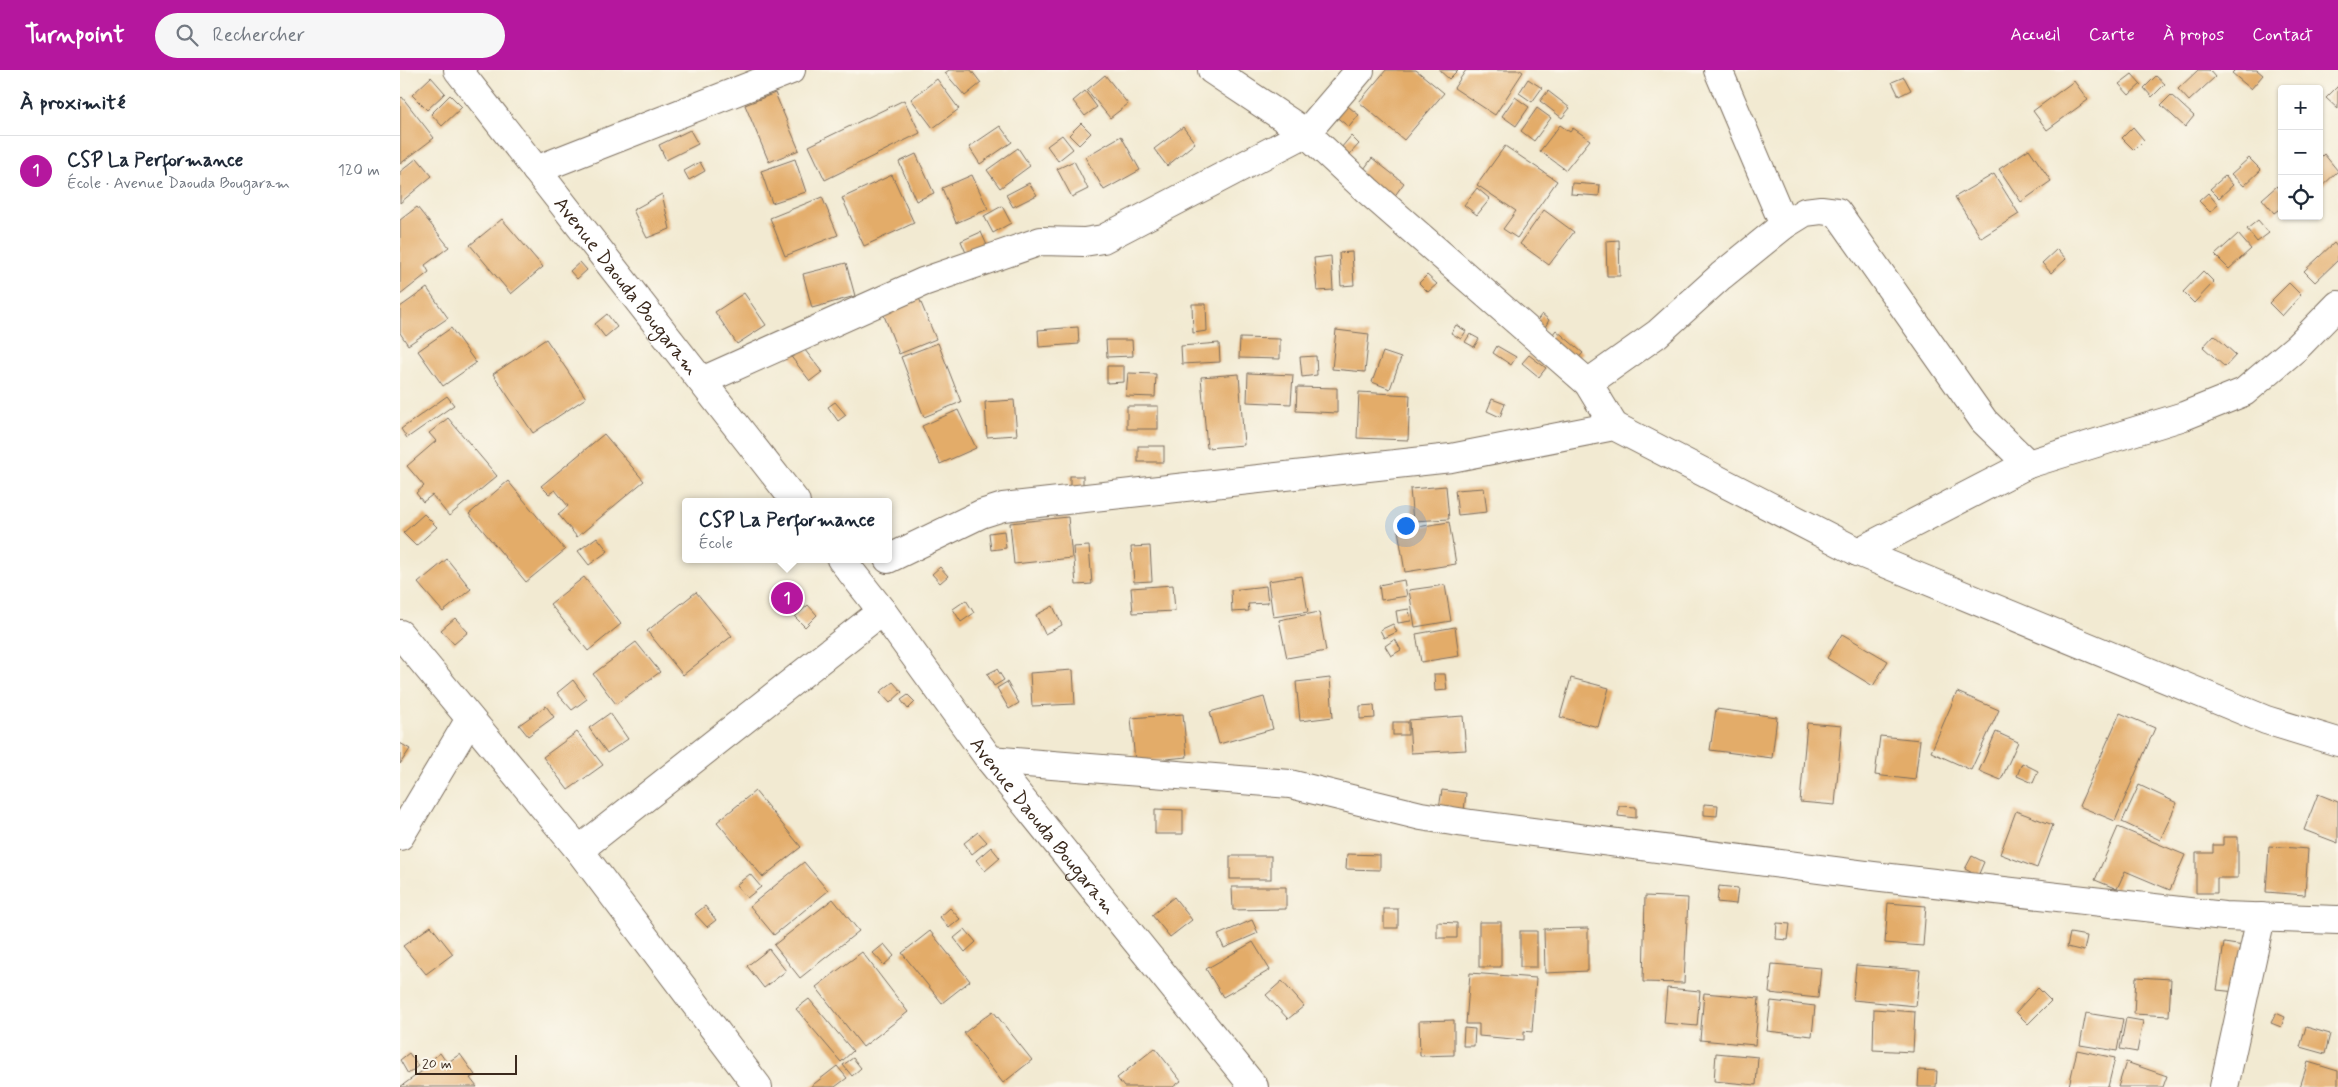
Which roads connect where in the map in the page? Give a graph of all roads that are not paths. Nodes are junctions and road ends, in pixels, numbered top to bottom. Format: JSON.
{"nodes":[{"id":1,"x":458,"y":70,"type":"edge"},
{"id":2,"x":791,"y":70,"type":"edge"},
{"id":3,"x":1212,"y":70,"type":"edge"},
{"id":4,"x":1360,"y":70,"type":"edge"},
{"id":5,"x":1718,"y":70,"type":"edge"},
{"id":6,"x":1306,"y":134,"type":"junction"},
{"id":7,"x":536,"y":170,"type":"junction"},
{"id":8,"x":1784,"y":225,"type":"junction"},
{"id":9,"x":2338,"y":305,"type":"edge"},
{"id":10,"x":702,"y":381,"type":"junction"},
{"id":11,"x":1588,"y":383,"type":"junction"},
{"id":12,"x":1614,"y":426,"type":"junction"},
{"id":13,"x":2028,"y":464,"type":"junction"},
{"id":14,"x":793,"y":498,"type":"edge"},
{"id":15,"x":1858,"y":552,"type":"junction"},
{"id":16,"x":892,"y":557,"type":"edge"},
{"id":17,"x":868,"y":563,"type":"edge"},
{"id":18,"x":847,"y":567,"type":"edge"},
{"id":19,"x":882,"y":611,"type":"junction"},
{"id":20,"x":400,"y":634,"type":"edge"},
{"id":21,"x":470,"y":719,"type":"junction"},
{"id":22,"x":2338,"y":742,"type":"edge"},
{"id":23,"x":990,"y":760,"type":"junction"},
{"id":24,"x":400,"y":836,"type":"edge"},
{"id":25,"x":579,"y":850,"type":"junction"},
{"id":26,"x":2261,"y":917,"type":"junction"},
{"id":27,"x":2338,"y":920,"type":"edge"},
{"id":28,"x":758,"y":1087,"type":"edge"},
{"id":29,"x":1254,"y":1087,"type":"edge"},
{"id":30,"x":2224,"y":1087,"type":"edge"}],
"edges":[{"from":1,"to":7,"type":"street","name":"Avenue Daouda Bougaram"},
{"from":2,"to":7,"type":"street"},
{"from":3,"to":6,"type":"street"},
{"from":4,"to":6,"type":"street"},
{"from":5,"to":8,"type":"street"},
{"from":6,"to":10,"type":"street"},
{"from":6,"to":11,"type":"street"},
{"from":7,"to":10,"type":"street","name":"Avenue Daouda Bougaram"},
{"from":8,"to":11,"type":"street"},
{"from":8,"to":13,"type":"street"},
{"from":9,"to":13,"type":"street"},
{"from":10,"to":14,"type":"street","name":"Avenue Daouda Bougaram"},
{"from":11,"to":12,"type":"street"},
{"from":12,"to":15,"type":"street"},
{"from":12,"to":16,"type":"street"},
{"from":13,"to":15,"type":"street"},
{"from":15,"to":22,"type":"street"},
{"from":17,"to":18,"type":"street"},
{"from":18,"to":19,"type":"street","name":"Avenue Daouda Bougaram"},
{"from":19,"to":23,"type":"street","name":"Avenue Daouda Bougaram"},
{"from":19,"to":25,"type":"street"},
{"from":20,"to":21,"type":"street"},
{"from":21,"to":24,"type":"street"},
{"from":21,"to":25,"type":"street"},
{"from":23,"to":26,"type":"street"},
{"from":23,"to":29,"type":"street","name":"Avenue Daouda Bougaram"},
{"from":25,"to":28,"type":"street"},
{"from":26,"to":27,"type":"street"},
{"from":26,"to":30,"type":"street"}]}
